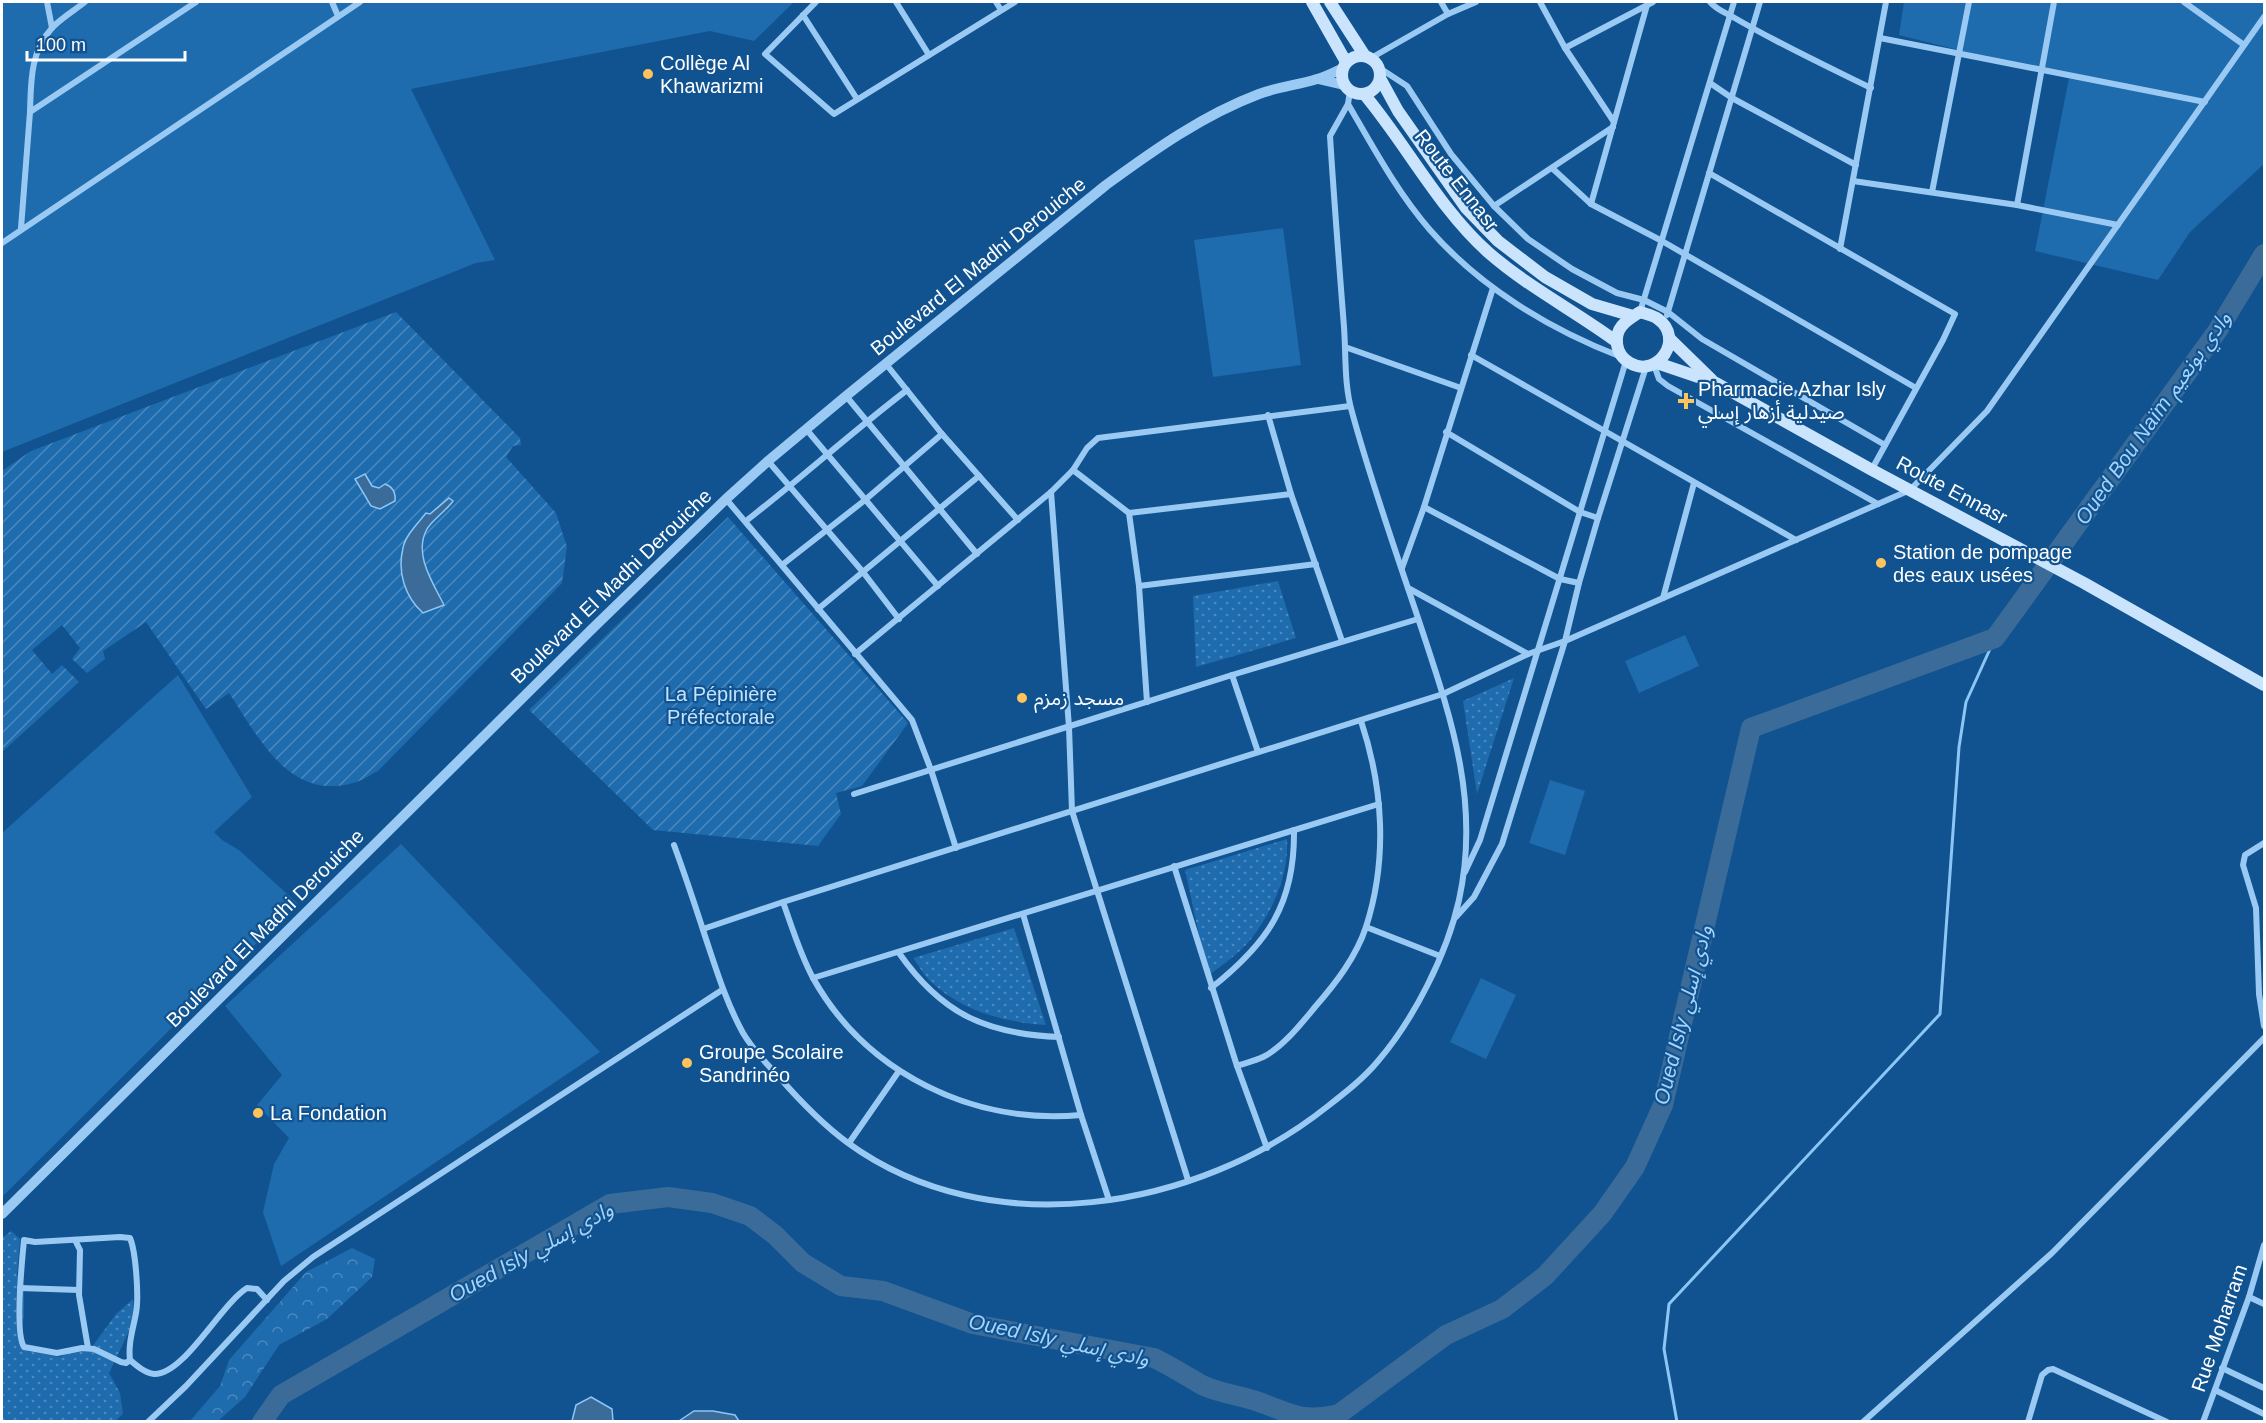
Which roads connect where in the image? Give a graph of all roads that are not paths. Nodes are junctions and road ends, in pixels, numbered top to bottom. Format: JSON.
{"nodes":[{"id":1,"x":47,"y":2,"type":"edge"},
{"id":2,"x":85,"y":2,"type":"edge"},
{"id":3,"x":196,"y":2,"type":"edge"},
{"id":4,"x":332,"y":2,"type":"edge"},
{"id":5,"x":360,"y":2,"type":"edge"},
{"id":6,"x":816,"y":2,"type":"edge"},
{"id":7,"x":896,"y":2,"type":"edge"},
{"id":8,"x":996,"y":2,"type":"edge"},
{"id":9,"x":1015,"y":2,"type":"edge"},
{"id":10,"x":1312,"y":2,"type":"edge"},
{"id":11,"x":1330,"y":2,"type":"edge"},
{"id":12,"x":1441,"y":2,"type":"edge"},
{"id":13,"x":1476,"y":2,"type":"edge"},
{"id":14,"x":1540,"y":2,"type":"edge"},
{"id":15,"x":1710,"y":2,"type":"edge"},
{"id":16,"x":1734,"y":2,"type":"edge"},
{"id":17,"x":1760,"y":2,"type":"edge"},
{"id":18,"x":1886,"y":2,"type":"edge"},
{"id":19,"x":1969,"y":2,"type":"edge"},
{"id":20,"x":2054,"y":2,"type":"edge"},
{"id":21,"x":2184,"y":2,"type":"edge"},
{"id":22,"x":1650,"y":3,"type":"edge"},
{"id":23,"x":1001,"y":10,"type":"junction"},
{"id":24,"x":1448,"y":14,"type":"junction"},
{"id":25,"x":803,"y":15,"type":"junction"},
{"id":26,"x":1730,"y":15,"type":"junction"},
{"id":27,"x":338,"y":16,"type":"junction"},
{"id":28,"x":2265,"y":17,"type":"edge"},
{"id":29,"x":52,"y":28,"type":"junction"},
{"id":30,"x":1752,"y":29,"type":"junction"},
{"id":31,"x":1880,"y":38,"type":"junction"},
{"id":32,"x":2244,"y":45,"type":"junction"},
{"id":33,"x":1565,"y":48,"type":"junction"},
{"id":34,"x":1959,"y":53,"type":"junction"},
{"id":35,"x":929,"y":55,"type":"junction"},
{"id":36,"x":1344,"y":65,"type":"junction"},
{"id":37,"x":1373,"y":65,"type":"junction"},
{"id":38,"x":2043,"y":70,"type":"junction"},
{"id":39,"x":1317,"y":79,"type":"junction"},
{"id":40,"x":1710,"y":83,"type":"junction"},
{"id":41,"x":1870,"y":88,"type":"junction"},
{"id":42,"x":1347,"y":93,"type":"junction"},
{"id":43,"x":1364,"y":94,"type":"junction"},
{"id":44,"x":1732,"y":98,"type":"junction"},
{"id":45,"x":857,"y":99,"type":"junction"},
{"id":46,"x":2205,"y":102,"type":"junction"},
{"id":47,"x":30,"y":112,"type":"junction"},
{"id":48,"x":1614,"y":124,"type":"junction"},
{"id":49,"x":1856,"y":165,"type":"junction"},
{"id":50,"x":1552,"y":168,"type":"junction"},
{"id":51,"x":1709,"y":173,"type":"junction"},
{"id":52,"x":1853,"y":181,"type":"junction"},
{"id":53,"x":1932,"y":192,"type":"junction"},
{"id":54,"x":1592,"y":204,"type":"junction"},
{"id":55,"x":2017,"y":205,"type":"junction"},
{"id":56,"x":1494,"y":206,"type":"junction"},
{"id":57,"x":2118,"y":225,"type":"junction"},
{"id":58,"x":21,"y":228,"type":"junction"},
{"id":59,"x":1662,"y":241,"type":"junction"},
{"id":60,"x":2,"y":243,"type":"edge"},
{"id":61,"x":1840,"y":249,"type":"junction"},
{"id":62,"x":1684,"y":255,"type":"junction"},
{"id":63,"x":1492,"y":288,"type":"junction"},
{"id":64,"x":1639,"y":309,"type":"junction"},
{"id":65,"x":1666,"y":318,"type":"junction"},
{"id":66,"x":1670,"y":338,"type":"junction"},
{"id":67,"x":1617,"y":342,"type":"junction"},
{"id":68,"x":1345,"y":347,"type":"junction"},
{"id":69,"x":1471,"y":355,"type":"junction"},
{"id":70,"x":1624,"y":359,"type":"junction"},
{"id":71,"x":886,"y":364,"type":"junction"},
{"id":72,"x":1652,"y":365,"type":"junction"},
{"id":73,"x":1716,"y":383,"type":"junction"},
{"id":74,"x":1461,"y":388,"type":"junction"},
{"id":75,"x":1916,"y":388,"type":"junction"},
{"id":76,"x":907,"y":390,"type":"junction"},
{"id":77,"x":846,"y":396,"type":"junction"},
{"id":78,"x":1350,"y":406,"type":"junction"},
{"id":79,"x":1268,"y":416,"type":"junction"},
{"id":80,"x":867,"y":421,"type":"junction"},
{"id":81,"x":806,"y":429,"type":"junction"},
{"id":82,"x":1446,"y":432,"type":"junction"},
{"id":83,"x":1604,"y":432,"type":"junction"},
{"id":84,"x":942,"y":434,"type":"junction"},
{"id":85,"x":1622,"y":442,"type":"junction"},
{"id":86,"x":1885,"y":445,"type":"junction"},
{"id":87,"x":829,"y":455,"type":"junction"},
{"id":88,"x":768,"y":461,"type":"junction"},
{"id":89,"x":904,"y":468,"type":"junction"},
{"id":90,"x":1073,"y":470,"type":"junction"},
{"id":91,"x":1872,"y":470,"type":"junction"},
{"id":92,"x":979,"y":476,"type":"junction"},
{"id":93,"x":1694,"y":483,"type":"junction"},
{"id":94,"x":790,"y":486,"type":"junction"},
{"id":95,"x":1910,"y":490,"type":"junction"},
{"id":96,"x":1051,"y":492,"type":"junction"},
{"id":97,"x":1291,"y":494,"type":"junction"},
{"id":98,"x":726,"y":499,"type":"junction"},
{"id":99,"x":865,"y":500,"type":"junction"},
{"id":100,"x":1878,"y":504,"type":"junction"},
{"id":101,"x":1424,"y":507,"type":"junction"},
{"id":102,"x":938,"y":509,"type":"junction"},
{"id":103,"x":1580,"y":512,"type":"junction"},
{"id":104,"x":1129,"y":513,"type":"junction"},
{"id":105,"x":1598,"y":518,"type":"junction"},
{"id":106,"x":1018,"y":520,"type":"junction"},
{"id":107,"x":746,"y":521,"type":"junction"},
{"id":108,"x":826,"y":530,"type":"junction"},
{"id":109,"x":1796,"y":540,"type":"junction"},
{"id":110,"x":901,"y":541,"type":"junction"},
{"id":111,"x":977,"y":554,"type":"junction"},
{"id":112,"x":1316,"y":564,"type":"junction"},
{"id":113,"x":782,"y":565,"type":"junction"},
{"id":114,"x":1402,"y":569,"type":"junction"},
{"id":115,"x":863,"y":572,"type":"junction"},
{"id":116,"x":1560,"y":579,"type":"junction"},
{"id":117,"x":1579,"y":583,"type":"junction"},
{"id":118,"x":938,"y":586,"type":"junction"},
{"id":119,"x":1139,"y":586,"type":"junction"},
{"id":120,"x":1408,"y":588,"type":"junction"},
{"id":121,"x":1663,"y":598,"type":"junction"},
{"id":122,"x":818,"y":609,"type":"junction"},
{"id":123,"x":899,"y":619,"type":"junction"},
{"id":124,"x":1418,"y":619,"type":"junction"},
{"id":125,"x":1342,"y":641,"type":"junction"},
{"id":126,"x":1565,"y":641,"type":"junction"},
{"id":127,"x":1538,"y":650,"type":"junction"},
{"id":128,"x":855,"y":654,"type":"junction"},
{"id":129,"x":1528,"y":654,"type":"junction"},
{"id":130,"x":1232,"y":675,"type":"junction"},
{"id":131,"x":2265,"y":685,"type":"edge"},
{"id":132,"x":1443,"y":694,"type":"junction"},
{"id":133,"x":1147,"y":702,"type":"junction"},
{"id":134,"x":1361,"y":721,"type":"junction"},
{"id":135,"x":1069,"y":727,"type":"junction"},
{"id":136,"x":1258,"y":752,"type":"junction"},
{"id":137,"x":931,"y":770,"type":"junction"},
{"id":138,"x":855,"y":794,"type":"dead end"},
{"id":139,"x":1379,"y":804,"type":"junction"},
{"id":140,"x":1072,"y":810,"type":"junction"},
{"id":141,"x":1294,"y":830,"type":"junction"},
{"id":142,"x":2265,"y":843,"type":"edge"},
{"id":143,"x":674,"y":845,"type":"dead end"},
{"id":144,"x":956,"y":848,"type":"junction"},
{"id":145,"x":1174,"y":866,"type":"junction"},
{"id":146,"x":1463,"y":876,"type":"junction"},
{"id":147,"x":1097,"y":891,"type":"junction"},
{"id":148,"x":783,"y":902,"type":"junction"},
{"id":149,"x":1023,"y":914,"type":"junction"},
{"id":150,"x":1454,"y":919,"type":"junction"},
{"id":151,"x":1366,"y":927,"type":"junction"},
{"id":152,"x":703,"y":929,"type":"junction"},
{"id":153,"x":899,"y":953,"type":"junction"},
{"id":154,"x":1440,"y":957,"type":"junction"},
{"id":155,"x":813,"y":978,"type":"junction"},
{"id":156,"x":1211,"y":987,"type":"junction"},
{"id":157,"x":722,"y":990,"type":"junction"},
{"id":158,"x":2265,"y":1026,"type":"edge"},
{"id":159,"x":1059,"y":1037,"type":"junction"},
{"id":160,"x":2265,"y":1038,"type":"edge"},
{"id":161,"x":1237,"y":1066,"type":"junction"},
{"id":162,"x":899,"y":1071,"type":"junction"},
{"id":163,"x":1081,"y":1115,"type":"junction"},
{"id":164,"x":849,"y":1143,"type":"junction"},
{"id":165,"x":1267,"y":1148,"type":"junction"},
{"id":166,"x":1188,"y":1180,"type":"junction"},
{"id":167,"x":1109,"y":1200,"type":"junction"},
{"id":168,"x":2,"y":1214,"type":"edge"},
{"id":169,"x":75,"y":1240,"type":"junction"},
{"id":170,"x":2265,"y":1245,"type":"edge"},
{"id":171,"x":21,"y":1288,"type":"junction"},
{"id":172,"x":79,"y":1290,"type":"junction"},
{"id":173,"x":2249,"y":1297,"type":"junction"},
{"id":174,"x":267,"y":1300,"type":"junction"},
{"id":175,"x":2265,"y":1304,"type":"edge"},
{"id":176,"x":88,"y":1348,"type":"junction"},
{"id":177,"x":130,"y":1360,"type":"junction"},
{"id":178,"x":2222,"y":1368,"type":"junction"},
{"id":179,"x":2265,"y":1388,"type":"edge"},
{"id":180,"x":2216,"y":1390,"type":"junction"},
{"id":181,"x":2265,"y":1414,"type":"edge"},
{"id":182,"x":148,"y":1422,"type":"edge"},
{"id":183,"x":1863,"y":1422,"type":"edge"},
{"id":184,"x":2028,"y":1422,"type":"edge"},
{"id":185,"x":2167,"y":1422,"type":"edge"},
{"id":186,"x":2203,"y":1422,"type":"edge"}],
"edges":[{"from":1,"to":29,"type":"street"},
{"from":2,"to":29,"type":"street"},
{"from":3,"to":47,"type":"street"},
{"from":4,"to":27,"type":"street"},
{"from":5,"to":27,"type":"street"},
{"from":6,"to":25,"type":"street"},
{"from":7,"to":35,"type":"street"},
{"from":8,"to":23,"type":"street"},
{"from":9,"to":23,"type":"street"},
{"from":10,"to":36,"type":"main road"},
{"from":11,"to":37,"type":"main road","name":"Route Ennasr"},
{"from":12,"to":24,"type":"street"},
{"from":13,"to":24,"type":"street"},
{"from":14,"to":33,"type":"street"},
{"from":15,"to":26,"type":"street"},
{"from":16,"to":26,"type":"street"},
{"from":17,"to":30,"type":"street"},
{"from":18,"to":31,"type":"street"},
{"from":19,"to":34,"type":"street"},
{"from":20,"to":38,"type":"street"},
{"from":21,"to":32,"type":"street"},
{"from":22,"to":33,"type":"street"},
{"from":22,"to":48,"type":"street"},
{"from":23,"to":35,"type":"street"},
{"from":24,"to":37,"type":"street"},
{"from":25,"to":45,"type":"street"},
{"from":25,"to":45,"type":"street"},
{"from":26,"to":30,"type":"street"},
{"from":26,"to":40,"type":"street"},
{"from":27,"to":58,"type":"street"},
{"from":28,"to":32,"type":"street"},
{"from":29,"to":47,"type":"street"},
{"from":30,"to":41,"type":"street"},
{"from":30,"to":44,"type":"street"},
{"from":31,"to":34,"type":"street"},
{"from":31,"to":41,"type":"street"},
{"from":32,"to":46,"type":"street"},
{"from":33,"to":48,"type":"street"},
{"from":34,"to":38,"type":"street"},
{"from":34,"to":53,"type":"street"},
{"from":35,"to":45,"type":"street"},
{"from":36,"to":37,"type":"main road"},
{"from":36,"to":39,"type":"street","name":"Boulevard El Madhi Derouiche"},
{"from":36,"to":42,"type":"main road"},
{"from":37,"to":43,"type":"main road"},
{"from":37,"to":56,"type":"street"},
{"from":37,"to":64,"type":"main road","name":"Route Ennasr"},
{"from":38,"to":46,"type":"street"},
{"from":38,"to":55,"type":"street"},
{"from":39,"to":42,"type":"street"},
{"from":39,"to":71,"type":"street","name":"Boulevard El Madhi Derouiche"},
{"from":40,"to":44,"type":"street"},
{"from":40,"to":59,"type":"street"},
{"from":41,"to":49,"type":"street"},
{"from":42,"to":43,"type":"main road"},
{"from":42,"to":63,"type":"street"},
{"from":42,"to":68,"type":"street"},
{"from":43,"to":67,"type":"main road","name":"Route Ennasr"},
{"from":44,"to":49,"type":"street"},
{"from":44,"to":51,"type":"street"},
{"from":46,"to":57,"type":"street"},
{"from":47,"to":58,"type":"street"},
{"from":48,"to":50,"type":"street"},
{"from":48,"to":54,"type":"street"},
{"from":49,"to":52,"type":"street"},
{"from":50,"to":54,"type":"street"},
{"from":50,"to":56,"type":"street"},
{"from":51,"to":61,"type":"street"},
{"from":51,"to":62,"type":"street"},
{"from":52,"to":53,"type":"street"},
{"from":52,"to":61,"type":"street"},
{"from":53,"to":55,"type":"street"},
{"from":54,"to":59,"type":"street"},
{"from":55,"to":57,"type":"street"},
{"from":56,"to":64,"type":"street"},
{"from":57,"to":95,"type":"street"},
{"from":58,"to":60,"type":"street"},
{"from":59,"to":62,"type":"street"},
{"from":59,"to":64,"type":"street"},
{"from":61,"to":75,"type":"street"},
{"from":62,"to":65,"type":"street"},
{"from":62,"to":75,"type":"street"},
{"from":63,"to":69,"type":"street"},
{"from":63,"to":70,"type":"street"},
{"from":64,"to":65,"type":"main road"},
{"from":64,"to":67,"type":"main road"},
{"from":65,"to":66,"type":"main road"},
{"from":65,"to":86,"type":"street"},
{"from":66,"to":72,"type":"main road"},
{"from":66,"to":73,"type":"main road","name":"Route Ennasr"},
{"from":67,"to":70,"type":"main road"},
{"from":68,"to":74,"type":"street"},
{"from":68,"to":78,"type":"street"},
{"from":69,"to":74,"type":"street"},
{"from":69,"to":83,"type":"street"},
{"from":70,"to":72,"type":"main road"},
{"from":70,"to":83,"type":"street"},
{"from":71,"to":76,"type":"street"},
{"from":71,"to":77,"type":"street","name":"Boulevard El Madhi Derouiche"},
{"from":72,"to":73,"type":"main road","name":"Route Ennasr"},
{"from":72,"to":85,"type":"street"},
{"from":72,"to":100,"type":"street"},
{"from":73,"to":91,"type":"main road","name":"Route Ennasr"},
{"from":74,"to":82,"type":"street"},
{"from":75,"to":86,"type":"street"},
{"from":76,"to":80,"type":"street"},
{"from":76,"to":84,"type":"street"},
{"from":77,"to":80,"type":"street"},
{"from":77,"to":81,"type":"street","name":"Boulevard El Madhi Derouiche"},
{"from":78,"to":79,"type":"street"},
{"from":78,"to":114,"type":"street"},
{"from":79,"to":90,"type":"street"},
{"from":79,"to":97,"type":"street"},
{"from":80,"to":87,"type":"street"},
{"from":80,"to":89,"type":"street"},
{"from":81,"to":87,"type":"street"},
{"from":81,"to":88,"type":"street","name":"Boulevard El Madhi Derouiche"},
{"from":82,"to":101,"type":"street"},
{"from":82,"to":103,"type":"street"},
{"from":83,"to":85,"type":"street"},
{"from":83,"to":103,"type":"street"},
{"from":84,"to":89,"type":"street"},
{"from":84,"to":92,"type":"street"},
{"from":85,"to":93,"type":"street"},
{"from":85,"to":105,"type":"street"},
{"from":86,"to":91,"type":"street"},
{"from":87,"to":94,"type":"street"},
{"from":87,"to":99,"type":"street"},
{"from":88,"to":94,"type":"street"},
{"from":88,"to":98,"type":"street","name":"Boulevard El Madhi Derouiche"},
{"from":89,"to":99,"type":"street"},
{"from":89,"to":102,"type":"street"},
{"from":90,"to":96,"type":"street"},
{"from":90,"to":104,"type":"street"},
{"from":91,"to":95,"type":"main road","name":"Route Ennasr"},
{"from":92,"to":102,"type":"street"},
{"from":92,"to":106,"type":"street"},
{"from":93,"to":109,"type":"street"},
{"from":93,"to":121,"type":"street"},
{"from":94,"to":107,"type":"street"},
{"from":94,"to":108,"type":"street"},
{"from":95,"to":100,"type":"street"},
{"from":95,"to":131,"type":"main road","name":"Route Ennasr"},
{"from":96,"to":106,"type":"street"},
{"from":96,"to":135,"type":"street"},
{"from":97,"to":104,"type":"street"},
{"from":97,"to":112,"type":"street"},
{"from":98,"to":107,"type":"street"},
{"from":98,"to":168,"type":"street","name":"Boulevard El Madhi Derouiche"},
{"from":99,"to":108,"type":"street"},
{"from":99,"to":110,"type":"street"},
{"from":100,"to":109,"type":"street"},
{"from":101,"to":114,"type":"street"},
{"from":101,"to":116,"type":"street"},
{"from":102,"to":110,"type":"street"},
{"from":102,"to":111,"type":"street"},
{"from":103,"to":105,"type":"street"},
{"from":103,"to":116,"type":"street"},
{"from":104,"to":119,"type":"street"},
{"from":105,"to":117,"type":"street"},
{"from":106,"to":111,"type":"street"},
{"from":107,"to":113,"type":"street"},
{"from":108,"to":113,"type":"street"},
{"from":108,"to":115,"type":"street"},
{"from":109,"to":121,"type":"street"},
{"from":110,"to":115,"type":"street"},
{"from":110,"to":118,"type":"street"},
{"from":111,"to":118,"type":"street"},
{"from":112,"to":119,"type":"street"},
{"from":112,"to":125,"type":"street"},
{"from":113,"to":122,"type":"street"},
{"from":114,"to":120,"type":"street"},
{"from":115,"to":122,"type":"street"},
{"from":115,"to":123,"type":"street"},
{"from":116,"to":117,"type":"street"},
{"from":116,"to":127,"type":"street"},
{"from":117,"to":126,"type":"street"},
{"from":118,"to":123,"type":"street"},
{"from":119,"to":133,"type":"street"},
{"from":120,"to":124,"type":"street"},
{"from":120,"to":129,"type":"street"},
{"from":121,"to":126,"type":"street"},
{"from":122,"to":128,"type":"street"},
{"from":123,"to":128,"type":"street"},
{"from":124,"to":125,"type":"street"},
{"from":124,"to":132,"type":"street"},
{"from":125,"to":130,"type":"street"},
{"from":126,"to":127,"type":"street"},
{"from":126,"to":150,"type":"street"},
{"from":127,"to":129,"type":"street"},
{"from":127,"to":146,"type":"street"},
{"from":128,"to":137,"type":"street"},
{"from":129,"to":132,"type":"street"},
{"from":130,"to":133,"type":"street"},
{"from":130,"to":136,"type":"street"},
{"from":132,"to":134,"type":"street"},
{"from":132,"to":146,"type":"street"},
{"from":133,"to":135,"type":"street"},
{"from":134,"to":136,"type":"street"},
{"from":134,"to":139,"type":"street"},
{"from":135,"to":137,"type":"street"},
{"from":135,"to":140,"type":"street"},
{"from":136,"to":140,"type":"street"},
{"from":137,"to":138,"type":"street"},
{"from":137,"to":144,"type":"street"},
{"from":139,"to":141,"type":"street"},
{"from":139,"to":151,"type":"street"},
{"from":140,"to":144,"type":"street"},
{"from":140,"to":147,"type":"street"},
{"from":141,"to":145,"type":"street"},
{"from":141,"to":156,"type":"street"},
{"from":142,"to":158,"type":"street"},
{"from":143,"to":152,"type":"street"},
{"from":144,"to":148,"type":"street"},
{"from":145,"to":147,"type":"street"},
{"from":145,"to":156,"type":"street"},
{"from":146,"to":150,"type":"street"},
{"from":147,"to":149,"type":"street"},
{"from":147,"to":166,"type":"street"},
{"from":148,"to":152,"type":"street"},
{"from":148,"to":155,"type":"street"},
{"from":149,"to":153,"type":"street"},
{"from":149,"to":159,"type":"street"},
{"from":150,"to":154,"type":"street"},
{"from":151,"to":154,"type":"street"},
{"from":151,"to":161,"type":"street"},
{"from":152,"to":157,"type":"street"},
{"from":153,"to":155,"type":"street"},
{"from":153,"to":159,"type":"street"},
{"from":154,"to":165,"type":"street"},
{"from":155,"to":162,"type":"street"},
{"from":156,"to":161,"type":"street"},
{"from":157,"to":164,"type":"street"},
{"from":157,"to":174,"type":"street"},
{"from":159,"to":163,"type":"street"},
{"from":160,"to":183,"type":"street"},
{"from":161,"to":165,"type":"street"},
{"from":162,"to":163,"type":"street"},
{"from":162,"to":164,"type":"street"},
{"from":163,"to":167,"type":"street"},
{"from":164,"to":167,"type":"street"},
{"from":165,"to":166,"type":"street"},
{"from":166,"to":167,"type":"street"},
{"from":169,"to":171,"type":"street"},
{"from":169,"to":172,"type":"street"},
{"from":169,"to":177,"type":"street"},
{"from":170,"to":173,"type":"street","name":"Rue Moharram"},
{"from":171,"to":172,"type":"street"},
{"from":171,"to":176,"type":"street"},
{"from":172,"to":176,"type":"street"},
{"from":173,"to":175,"type":"street"},
{"from":173,"to":178,"type":"street","name":"Rue Moharram"},
{"from":174,"to":177,"type":"street"},
{"from":174,"to":182,"type":"street"},
{"from":176,"to":177,"type":"street"},
{"from":178,"to":179,"type":"street"},
{"from":178,"to":180,"type":"street","name":"Rue Moharram"},
{"from":180,"to":181,"type":"street"},
{"from":180,"to":186,"type":"street","name":"Rue Moharram"},
{"from":184,"to":185,"type":"street"}]}
